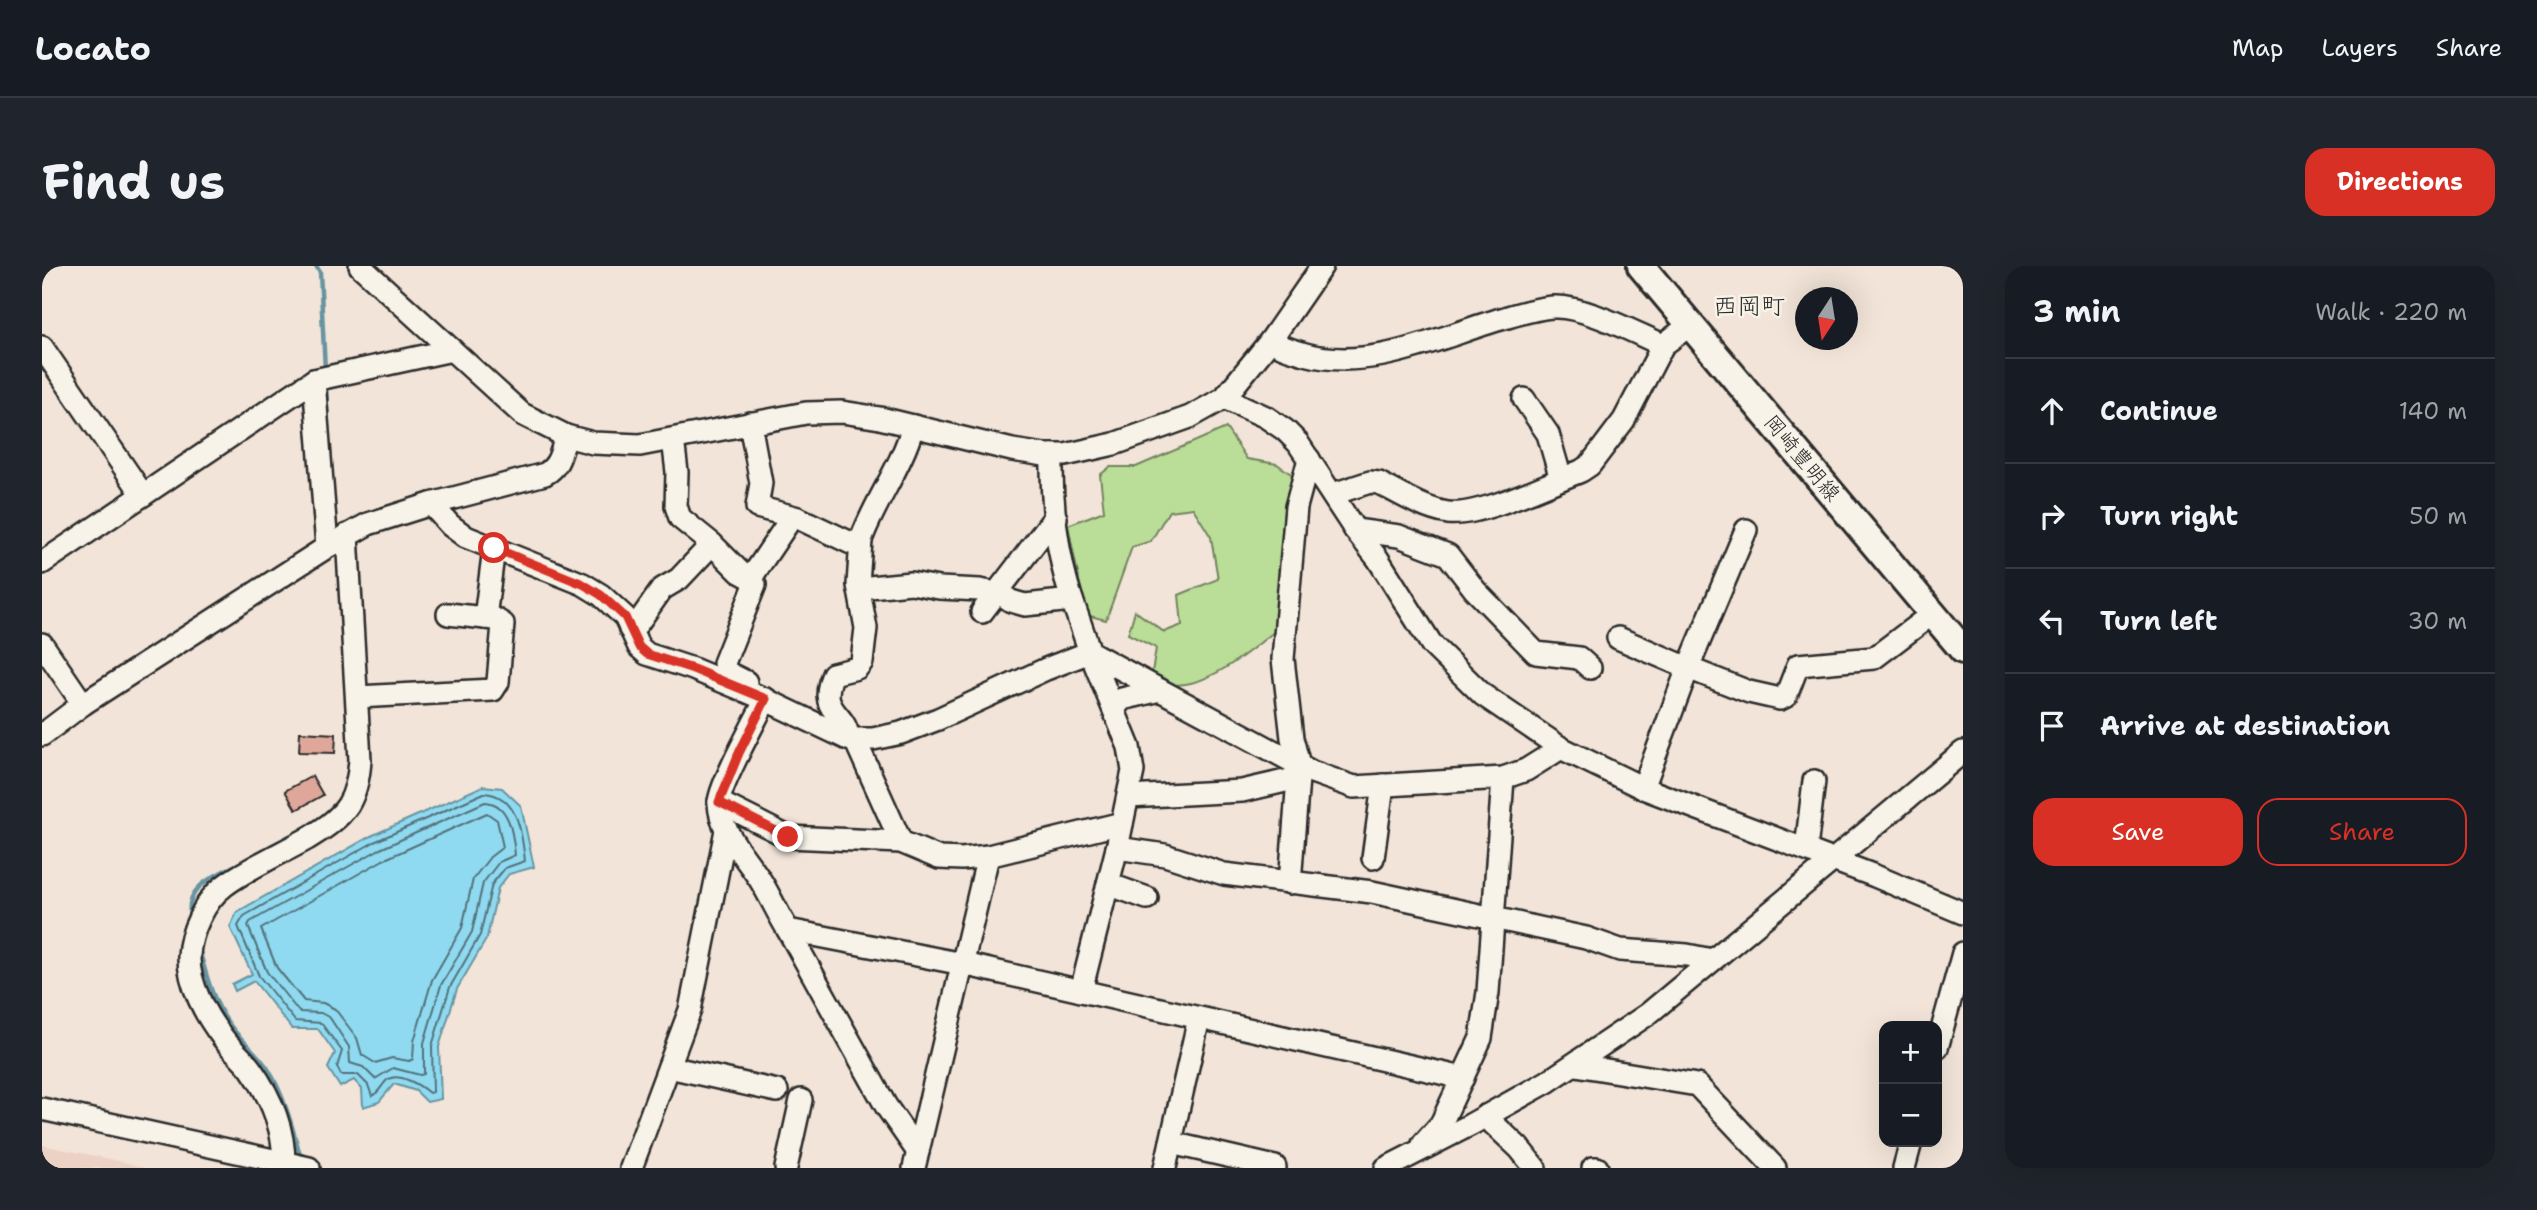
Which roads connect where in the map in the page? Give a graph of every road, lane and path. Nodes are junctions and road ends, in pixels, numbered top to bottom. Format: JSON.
{"nodes":[{"id":1,"x":360,"y":266,"type":"edge"},
{"id":2,"x":1322,"y":266,"type":"edge"},
{"id":3,"x":1641,"y":266,"type":"edge"},
{"id":4,"x":1690,"y":325,"type":"junction"},
{"id":5,"x":1271,"y":340,"type":"junction"},
{"id":6,"x":1663,"y":345,"type":"junction"},
{"id":7,"x":42,"y":347,"type":"edge"},
{"id":8,"x":452,"y":350,"type":"junction"},
{"id":9,"x":325,"y":377,"type":"junction"},
{"id":10,"x":1224,"y":398,"type":"junction"},
{"id":11,"x":1524,"y":399,"type":"dead end"},
{"id":12,"x":750,"y":423,"type":"junction"},
{"id":13,"x":913,"y":426,"type":"junction"},
{"id":14,"x":566,"y":436,"type":"junction"},
{"id":15,"x":673,"y":439,"type":"junction"},
{"id":16,"x":1052,"y":455,"type":"junction"},
{"id":17,"x":1309,"y":459,"type":"junction"},
{"id":18,"x":1561,"y":479,"type":"junction"},
{"id":19,"x":1334,"y":494,"type":"junction"},
{"id":20,"x":143,"y":495,"type":"junction"},
{"id":21,"x":431,"y":504,"type":"junction"},
{"id":22,"x":792,"y":517,"type":"junction"},
{"id":23,"x":1056,"y":518,"type":"junction"},
{"id":24,"x":1355,"y":530,"type":"junction"},
{"id":25,"x":1746,"y":530,"type":"dead end"},
{"id":26,"x":347,"y":535,"type":"junction"},
{"id":27,"x":861,"y":540,"type":"junction"},
{"id":28,"x":712,"y":544,"type":"junction"},
{"id":29,"x":327,"y":547,"type":"junction"},
{"id":30,"x":494,"y":548,"type":"junction"},
{"id":31,"x":42,"y":563,"type":"edge"},
{"id":32,"x":751,"y":578,"type":"junction"},
{"id":33,"x":859,"y":587,"type":"junction"},
{"id":34,"x":995,"y":593,"type":"junction"},
{"id":35,"x":1072,"y":600,"type":"junction"},
{"id":36,"x":982,"y":612,"type":"dead end"},
{"id":37,"x":448,"y":614,"type":"dead end"},
{"id":38,"x":1933,"y":614,"type":"junction"},
{"id":39,"x":485,"y":618,"type":"junction"},
{"id":40,"x":630,"y":629,"type":"junction"},
{"id":41,"x":1618,"y":638,"type":"dead end"},
{"id":42,"x":42,"y":644,"type":"edge"},
{"id":43,"x":1963,"y":650,"type":"edge"},
{"id":44,"x":1090,"y":652,"type":"junction"},
{"id":45,"x":1590,"y":668,"type":"dead end"},
{"id":46,"x":1688,"y":668,"type":"junction"},
{"id":47,"x":1160,"y":690,"type":"junction"},
{"id":48,"x":357,"y":697,"type":"junction"},
{"id":49,"x":763,"y":698,"type":"junction"},
{"id":50,"x":83,"y":705,"type":"junction"},
{"id":51,"x":1114,"y":709,"type":"junction"},
{"id":52,"x":42,"y":735,"type":"edge"},
{"id":53,"x":852,"y":740,"type":"junction"},
{"id":54,"x":1561,"y":748,"type":"junction"},
{"id":55,"x":1963,"y":752,"type":"edge"},
{"id":56,"x":1298,"y":772,"type":"junction"},
{"id":57,"x":1503,"y":778,"type":"junction"},
{"id":58,"x":1814,"y":781,"type":"dead end"},
{"id":59,"x":1383,"y":785,"type":"junction"},
{"id":60,"x":1643,"y":788,"type":"junction"},
{"id":61,"x":1128,"y":797,"type":"junction"},
{"id":62,"x":719,"y":802,"type":"junction"},
{"id":63,"x":1122,"y":823,"type":"junction"},
{"id":64,"x":726,"y":830,"type":"junction"},
{"id":65,"x":901,"y":842,"type":"junction"},
{"id":66,"x":1117,"y":848,"type":"junction"},
{"id":67,"x":1806,"y":849,"type":"junction"},
{"id":68,"x":988,"y":856,"type":"junction"},
{"id":69,"x":1373,"y":858,"type":"dead end"},
{"id":70,"x":1833,"y":860,"type":"junction"},
{"id":71,"x":1290,"y":883,"type":"junction"},
{"id":72,"x":1108,"y":884,"type":"junction"},
{"id":73,"x":1147,"y":898,"type":"dead end"},
{"id":74,"x":1963,"y":913,"type":"edge"},
{"id":75,"x":1491,"y":919,"type":"junction"},
{"id":76,"x":788,"y":930,"type":"junction"},
{"id":77,"x":1963,"y":953,"type":"edge"},
{"id":78,"x":1712,"y":960,"type":"junction"},
{"id":79,"x":963,"y":964,"type":"junction"},
{"id":80,"x":1081,"y":991,"type":"junction"},
{"id":81,"x":1199,"y":1018,"type":"junction"},
{"id":82,"x":1942,"y":1030,"type":"edge"},
{"id":83,"x":1576,"y":1065,"type":"junction"},
{"id":84,"x":670,"y":1067,"type":"junction"},
{"id":85,"x":1463,"y":1077,"type":"junction"},
{"id":86,"x":777,"y":1091,"type":"dead end"},
{"id":87,"x":801,"y":1100,"type":"dead end"},
{"id":88,"x":42,"y":1109,"type":"edge"},
{"id":89,"x":1485,"y":1116,"type":"junction"},
{"id":90,"x":1171,"y":1143,"type":"junction"},
{"id":91,"x":1910,"y":1147,"type":"edge"},
{"id":92,"x":916,"y":1160,"type":"edge"},
{"id":93,"x":1416,"y":1160,"type":"edge"},
{"id":94,"x":284,"y":1163,"type":"junction"},
{"id":95,"x":1524,"y":1163,"type":"edge"},
{"id":96,"x":1275,"y":1167,"type":"edge"},
{"id":97,"x":309,"y":1168,"type":"edge"},
{"id":98,"x":631,"y":1168,"type":"edge"},
{"id":99,"x":786,"y":1168,"type":"edge"},
{"id":100,"x":1165,"y":1168,"type":"edge"},
{"id":101,"x":1386,"y":1168,"type":"edge"},
{"id":102,"x":1775,"y":1168,"type":"edge"},
{"id":103,"x":1904,"y":1168,"type":"edge"}],
"edges":[{"from":1,"to":8,"type":"street"},
{"from":2,"to":5,"type":"street"},
{"from":3,"to":4,"type":"main road","name":"岡崎豊明線"},
{"from":4,"to":6,"type":"street"},
{"from":4,"to":38,"type":"main road","name":"岡崎豊明線"},
{"from":5,"to":6,"type":"street"},
{"from":5,"to":10,"type":"street"},
{"from":6,"to":18,"type":"street"},
{"from":7,"to":20,"type":"street"},
{"from":8,"to":9,"type":"street"},
{"from":8,"to":14,"type":"street"},
{"from":9,"to":20,"type":"street"},
{"from":9,"to":29,"type":"street"},
{"from":10,"to":16,"type":"street"},
{"from":10,"to":17,"type":"street"},
{"from":11,"to":18,"type":"street"},
{"from":12,"to":13,"type":"street"},
{"from":12,"to":15,"type":"street"},
{"from":12,"to":22,"type":"street"},
{"from":13,"to":16,"type":"street"},
{"from":13,"to":27,"type":"street"},
{"from":14,"to":15,"type":"street"},
{"from":14,"to":21,"type":"street"},
{"from":15,"to":28,"type":"street"},
{"from":16,"to":23,"type":"street"},
{"from":17,"to":19,"type":"street"},
{"from":17,"to":56,"type":"street"},
{"from":18,"to":19,"type":"street"},
{"from":19,"to":24,"type":"street"},
{"from":20,"to":31,"type":"street"},
{"from":21,"to":26,"type":"street"},
{"from":21,"to":30,"type":"street"},
{"from":22,"to":27,"type":"street"},
{"from":22,"to":32,"type":"street"},
{"from":23,"to":34,"type":"street"},
{"from":23,"to":35,"type":"street"},
{"from":24,"to":45,"type":"street"},
{"from":24,"to":54,"type":"street"},
{"from":25,"to":46,"type":"street"},
{"from":26,"to":29,"type":"street"},
{"from":26,"to":48,"type":"street"},
{"from":27,"to":33,"type":"street"},
{"from":28,"to":32,"type":"street"},
{"from":28,"to":40,"type":"street"},
{"from":29,"to":50,"type":"street"},
{"from":30,"to":39,"type":"street"},
{"from":30,"to":40,"type":"street"},
{"from":32,"to":49,"type":"street"},
{"from":33,"to":34,"type":"street"},
{"from":33,"to":53,"type":"street"},
{"from":34,"to":35,"type":"street"},
{"from":34,"to":36,"type":"street"},
{"from":35,"to":44,"type":"street"},
{"from":37,"to":39,"type":"street"},
{"from":38,"to":43,"type":"main road","name":"岡崎豊明線"},
{"from":38,"to":46,"type":"street"},
{"from":39,"to":48,"type":"street"},
{"from":40,"to":49,"type":"street"},
{"from":41,"to":46,"type":"street"},
{"from":42,"to":50,"type":"street"},
{"from":44,"to":47,"type":"street"},
{"from":44,"to":51,"type":"street"},
{"from":44,"to":53,"type":"street"},
{"from":46,"to":60,"type":"street"},
{"from":47,"to":51,"type":"street"},
{"from":47,"to":56,"type":"street"},
{"from":48,"to":94,"type":"street"},
{"from":49,"to":53,"type":"street"},
{"from":49,"to":62,"type":"street"},
{"from":50,"to":52,"type":"street"},
{"from":51,"to":61,"type":"street"},
{"from":53,"to":65,"type":"street"},
{"from":54,"to":57,"type":"street"},
{"from":54,"to":60,"type":"street"},
{"from":55,"to":70,"type":"street"},
{"from":56,"to":59,"type":"street"},
{"from":56,"to":61,"type":"street"},
{"from":56,"to":71,"type":"street"},
{"from":57,"to":59,"type":"street"},
{"from":57,"to":75,"type":"street"},
{"from":58,"to":67,"type":"street"},
{"from":59,"to":69,"type":"street"},
{"from":60,"to":67,"type":"street"},
{"from":61,"to":63,"type":"street"},
{"from":62,"to":64,"type":"street"},
{"from":62,"to":65,"type":"street"},
{"from":63,"to":66,"type":"street"},
{"from":63,"to":68,"type":"street"},
{"from":64,"to":76,"type":"street"},
{"from":64,"to":84,"type":"street"},
{"from":65,"to":68,"type":"street"},
{"from":66,"to":71,"type":"street"},
{"from":66,"to":72,"type":"street"},
{"from":67,"to":70,"type":"street"},
{"from":68,"to":79,"type":"street"},
{"from":70,"to":74,"type":"street"},
{"from":70,"to":78,"type":"street"},
{"from":71,"to":75,"type":"street"},
{"from":72,"to":73,"type":"street"},
{"from":72,"to":80,"type":"street"},
{"from":75,"to":78,"type":"street"},
{"from":75,"to":85,"type":"street"},
{"from":76,"to":79,"type":"street"},
{"from":76,"to":92,"type":"street"},
{"from":77,"to":82,"type":"street"},
{"from":78,"to":83,"type":"street"},
{"from":79,"to":80,"type":"street"},
{"from":79,"to":92,"type":"street"},
{"from":80,"to":81,"type":"street"},
{"from":81,"to":85,"type":"street"},
{"from":81,"to":90,"type":"street"},
{"from":83,"to":89,"type":"street"},
{"from":83,"to":102,"type":"street"},
{"from":84,"to":86,"type":"street"},
{"from":84,"to":98,"type":"street"},
{"from":85,"to":93,"type":"street"},
{"from":87,"to":99,"type":"street"},
{"from":88,"to":94,"type":"street"},
{"from":89,"to":93,"type":"street"},
{"from":89,"to":95,"type":"street"},
{"from":90,"to":96,"type":"street"},
{"from":90,"to":100,"type":"street"},
{"from":91,"to":103,"type":"street"},
{"from":93,"to":101,"type":"street"},
{"from":94,"to":97,"type":"street"}]}
